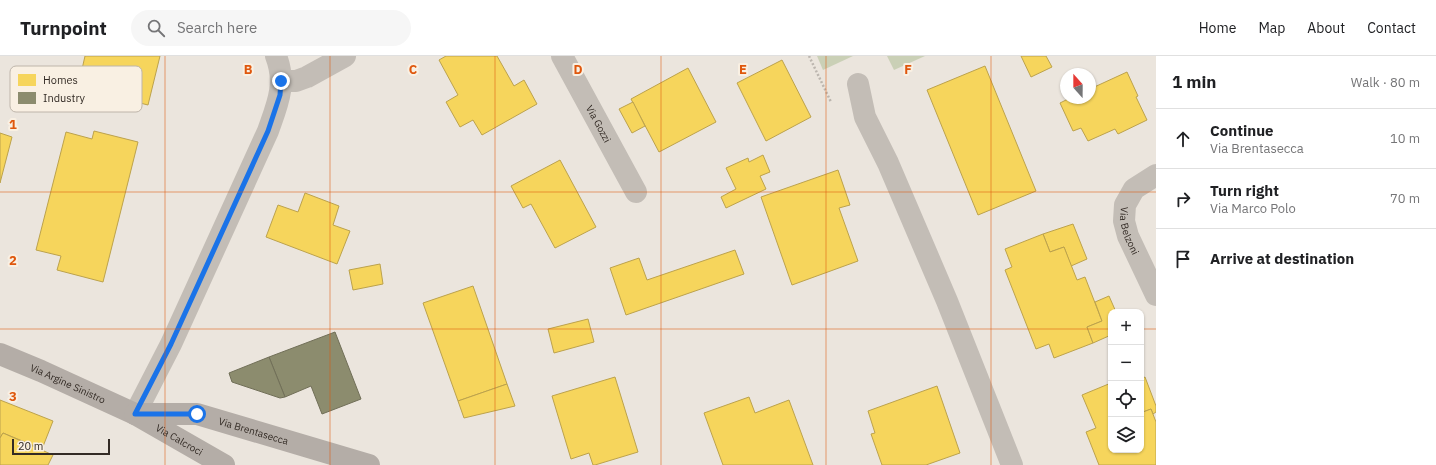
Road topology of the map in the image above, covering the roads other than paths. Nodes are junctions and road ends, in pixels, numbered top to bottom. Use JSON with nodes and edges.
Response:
{"nodes":[{"id":1,"x":276,"y":56,"type":"edge"},
{"id":2,"x":345,"y":56,"type":"edge"},
{"id":3,"x":562,"y":56,"type":"edge"},
{"id":4,"x":281,"y":81,"type":"junction"},
{"id":5,"x":858,"y":84,"type":"dead end"},
{"id":6,"x":1156,"y":175,"type":"edge"},
{"id":7,"x":636,"y":192,"type":"dead end"},
{"id":8,"x":1156,"y":296,"type":"edge"},
{"id":9,"x":0,"y":354,"type":"edge"},
{"id":10,"x":135,"y":414,"type":"junction"},
{"id":11,"x":224,"y":465,"type":"edge"},
{"id":12,"x":369,"y":465,"type":"edge"},
{"id":13,"x":1012,"y":465,"type":"edge"}],
"edges":[{"from":1,"to":4,"type":"street"},
{"from":2,"to":4,"type":"street"},
{"from":3,"to":7,"type":"street","name":"Via Gozzi"},
{"from":4,"to":10,"type":"street"},
{"from":5,"to":13,"type":"street"},
{"from":6,"to":8,"type":"street","name":"Via Belzoni"},
{"from":9,"to":10,"type":"main road","name":"Via Argine Sinistro"},
{"from":10,"to":11,"type":"main road","name":"Via Calcroci"},
{"from":10,"to":12,"type":"main road","name":"Via Brentasecca"}]}
